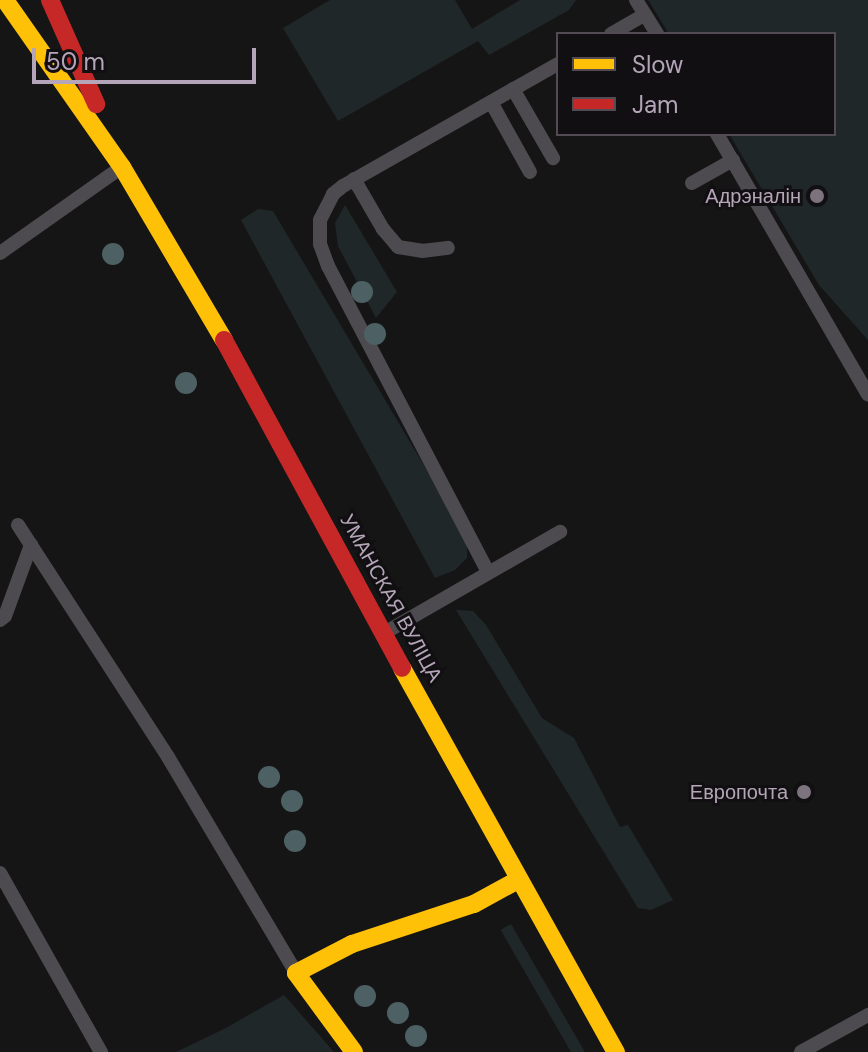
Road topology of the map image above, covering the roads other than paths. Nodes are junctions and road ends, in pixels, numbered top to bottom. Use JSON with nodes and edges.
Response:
{"nodes":[{"id":1,"x":5,"y":0,"type":"edge"},
{"id":2,"x":50,"y":0,"type":"edge"},
{"id":3,"x":636,"y":0,"type":"edge"},
{"id":4,"x":645,"y":14,"type":"junction"},
{"id":5,"x":614,"y":32,"type":"edge"},
{"id":6,"x":656,"y":32,"type":"edge"},
{"id":7,"x":556,"y":65,"type":"edge"},
{"id":8,"x":513,"y":89,"type":"junction"},
{"id":9,"x":491,"y":102,"type":"junction"},
{"id":10,"x":718,"y":136,"type":"edge"},
{"id":11,"x":553,"y":158,"type":"dead end"},
{"id":12,"x":733,"y":160,"type":"junction"},
{"id":13,"x":122,"y":167,"type":"junction"},
{"id":14,"x":530,"y":172,"type":"dead end"},
{"id":15,"x":354,"y":179,"type":"junction"},
{"id":16,"x":692,"y":183,"type":"dead end"},
{"id":17,"x":448,"y":248,"type":"dead end"},
{"id":18,"x":0,"y":253,"type":"edge"},
{"id":19,"x":868,"y":394,"type":"edge"},
{"id":20,"x":18,"y":525,"type":"dead end"},
{"id":21,"x":560,"y":532,"type":"dead end"},
{"id":22,"x":31,"y":545,"type":"junction"},
{"id":23,"x":488,"y":572,"type":"junction"},
{"id":24,"x":0,"y":620,"type":"edge"},
{"id":25,"x":385,"y":632,"type":"junction"},
{"id":26,"x":0,"y":873,"type":"edge"},
{"id":27,"x":518,"y":880,"type":"junction"},
{"id":28,"x":296,"y":973,"type":"junction"},
{"id":29,"x":868,"y":1015,"type":"edge"},
{"id":30,"x":804,"y":1051,"type":"edge"},
{"id":31,"x":101,"y":1052,"type":"edge"},
{"id":32,"x":354,"y":1052,"type":"edge"},
{"id":33,"x":616,"y":1052,"type":"edge"}],
"edges":[{"from":1,"to":13,"type":"main road","name":"УМАНСКАЯ ВУЛІЦА"},
{"from":2,"to":13,"type":"main road","name":"УМАНСКАЯ ВУЛІЦА"},
{"from":3,"to":4,"type":"lane"},
{"from":4,"to":5,"type":"lane"},
{"from":4,"to":6,"type":"lane"},
{"from":7,"to":8,"type":"lane"},
{"from":8,"to":9,"type":"lane"},
{"from":8,"to":11,"type":"lane"},
{"from":9,"to":14,"type":"lane"},
{"from":9,"to":15,"type":"lane"},
{"from":10,"to":12,"type":"lane"},
{"from":12,"to":16,"type":"lane"},
{"from":12,"to":19,"type":"lane"},
{"from":13,"to":18,"type":"lane"},
{"from":13,"to":25,"type":"main road","name":"УМАНСКАЯ ВУЛІЦА"},
{"from":15,"to":17,"type":"lane"},
{"from":15,"to":23,"type":"lane"},
{"from":20,"to":22,"type":"lane"},
{"from":21,"to":23,"type":"lane"},
{"from":22,"to":24,"type":"lane"},
{"from":22,"to":28,"type":"lane"},
{"from":23,"to":25,"type":"lane"},
{"from":25,"to":27,"type":"main road","name":"УМАНСКАЯ ВУЛІЦА"},
{"from":26,"to":31,"type":"lane"},
{"from":27,"to":28,"type":"main road"},
{"from":27,"to":33,"type":"main road","name":"УМАНСКАЯ ВУЛІЦА"},
{"from":28,"to":32,"type":"main road"},
{"from":29,"to":30,"type":"lane"}]}
